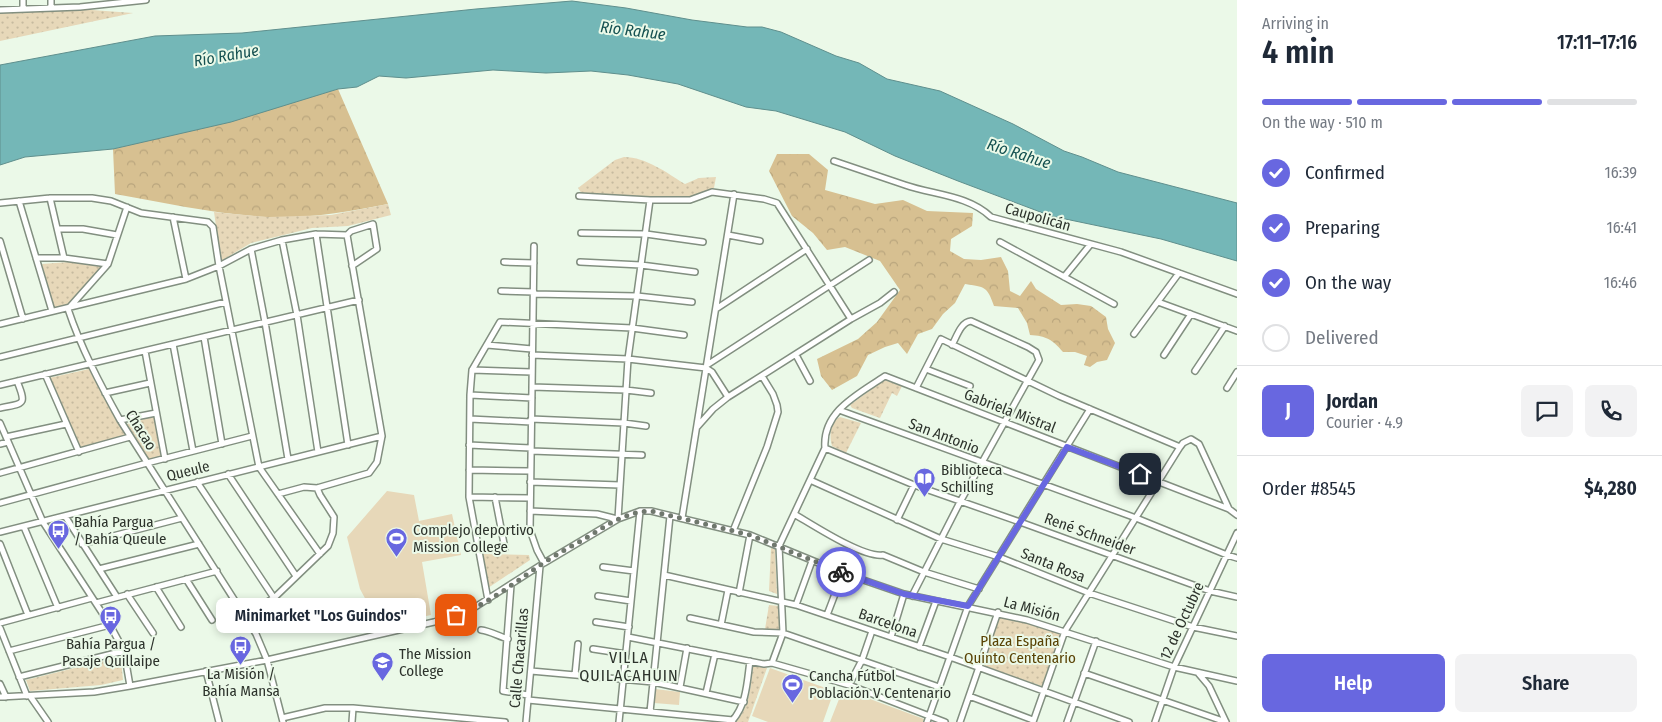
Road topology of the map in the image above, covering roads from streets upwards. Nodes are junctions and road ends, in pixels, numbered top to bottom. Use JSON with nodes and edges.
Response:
{"nodes":[{"id":1,"x":23,"y":0,"type":"edge"},
{"id":2,"x":51,"y":0,"type":"edge"},
{"id":3,"x":80,"y":0,"type":"edge"},
{"id":4,"x":138,"y":0,"type":"edge"},
{"id":5,"x":146,"y":0,"type":"edge"},
{"id":6,"x":112,"y":2,"type":"edge"},
{"id":7,"x":80,"y":7,"type":"junction"},
{"id":8,"x":51,"y":8,"type":"junction"},
{"id":9,"x":23,"y":9,"type":"junction"},
{"id":10,"x":0,"y":10,"type":"edge"},
{"id":11,"x":834,"y":161,"type":"dead end"},
{"id":12,"x":734,"y":194,"type":"junction"},
{"id":13,"x":579,"y":196,"type":"dead end"},
{"id":14,"x":50,"y":198,"type":"junction"},
{"id":15,"x":650,"y":200,"type":"junction"},
{"id":16,"x":19,"y":201,"type":"junction"},
{"id":17,"x":0,"y":203,"type":"edge"},
{"id":18,"x":127,"y":207,"type":"junction"},
{"id":19,"x":173,"y":217,"type":"junction"},
{"id":20,"x":58,"y":229,"type":"junction"},
{"id":21,"x":581,"y":233,"type":"dead end"},
{"id":22,"x":316,"y":234,"type":"junction"},
{"id":23,"x":646,"y":234,"type":"junction"},
{"id":24,"x":117,"y":235,"type":"junction"},
{"id":25,"x":347,"y":235,"type":"junction"},
{"id":26,"x":728,"y":235,"type":"junction"},
{"id":27,"x":282,"y":240,"type":"junction"},
{"id":28,"x":0,"y":241,"type":"edge"},
{"id":29,"x":760,"y":241,"type":"dead end"},
{"id":30,"x":703,"y":242,"type":"dead end"},
{"id":31,"x":1000,"y":242,"type":"dead end"},
{"id":32,"x":1090,"y":245,"type":"junction"},
{"id":33,"x":534,"y":246,"type":"dead end"},
{"id":34,"x":807,"y":248,"type":"junction"},
{"id":35,"x":251,"y":249,"type":"junction"},
{"id":36,"x":36,"y":258,"type":"junction"},
{"id":37,"x":64,"y":258,"type":"junction"},
{"id":38,"x":869,"y":260,"type":"dead end"},
{"id":39,"x":504,"y":262,"type":"dead end"},
{"id":40,"x":580,"y":262,"type":"dead end"},
{"id":41,"x":534,"y":263,"type":"junction"},
{"id":42,"x":108,"y":264,"type":"junction"},
{"id":43,"x":641,"y":265,"type":"junction"},
{"id":44,"x":219,"y":266,"type":"junction"},
{"id":45,"x":352,"y":266,"type":"junction"},
{"id":46,"x":695,"y":272,"type":"dead end"},
{"id":47,"x":1179,"y":273,"type":"junction"},
{"id":48,"x":1064,"y":277,"type":"junction"},
{"id":49,"x":186,"y":279,"type":"junction"},
{"id":50,"x":830,"y":285,"type":"junction"},
{"id":51,"x":501,"y":291,"type":"dead end"},
{"id":52,"x":894,"y":292,"type":"dead end"},
{"id":53,"x":533,"y":293,"type":"junction"},
{"id":54,"x":1237,"y":294,"type":"edge"},
{"id":55,"x":637,"y":296,"type":"junction"},
{"id":56,"x":359,"y":300,"type":"junction"},
{"id":57,"x":226,"y":302,"type":"junction"},
{"id":58,"x":692,"y":302,"type":"dead end"},
{"id":59,"x":1158,"y":302,"type":"junction"},
{"id":60,"x":1114,"y":304,"type":"dead end"},
{"id":61,"x":328,"y":308,"type":"junction"},
{"id":62,"x":68,"y":309,"type":"junction"},
{"id":63,"x":716,"y":309,"type":"junction"},
{"id":64,"x":52,"y":311,"type":"junction"},
{"id":65,"x":1191,"y":314,"type":"junction"},
{"id":66,"x":297,"y":315,"type":"junction"},
{"id":67,"x":23,"y":319,"type":"junction"},
{"id":68,"x":852,"y":319,"type":"junction"},
{"id":69,"x":265,"y":322,"type":"junction"},
{"id":70,"x":0,"y":324,"type":"edge"},
{"id":71,"x":533,"y":324,"type":"junction"},
{"id":72,"x":1225,"y":326,"type":"junction"},
{"id":73,"x":632,"y":328,"type":"junction"},
{"id":74,"x":232,"y":330,"type":"junction"},
{"id":75,"x":1237,"y":331,"type":"edge"},
{"id":76,"x":1134,"y":334,"type":"dead end"},
{"id":77,"x":684,"y":335,"type":"dead end"},
{"id":78,"x":204,"y":337,"type":"junction"},
{"id":79,"x":78,"y":338,"type":"junction"},
{"id":80,"x":173,"y":344,"type":"junction"},
{"id":81,"x":487,"y":345,"type":"junction"},
{"id":82,"x":952,"y":345,"type":"junction"},
{"id":83,"x":145,"y":351,"type":"junction"},
{"id":84,"x":532,"y":352,"type":"junction"},
{"id":85,"x":796,"y":355,"type":"junction"},
{"id":86,"x":1164,"y":355,"type":"dead end"},
{"id":87,"x":0,"y":357,"type":"edge"},
{"id":88,"x":628,"y":359,"type":"junction"},
{"id":89,"x":90,"y":364,"type":"junction"},
{"id":90,"x":706,"y":366,"type":"junction"},
{"id":91,"x":926,"y":369,"type":"junction"},
{"id":92,"x":472,"y":370,"type":"junction"},
{"id":93,"x":1195,"y":371,"type":"dead end"},
{"id":94,"x":532,"y":372,"type":"junction"},
{"id":95,"x":1237,"y":372,"type":"edge"},
{"id":96,"x":45,"y":374,"type":"junction"},
{"id":97,"x":762,"y":376,"type":"junction"},
{"id":98,"x":1028,"y":380,"type":"junction"},
{"id":99,"x":17,"y":381,"type":"junction"},
{"id":100,"x":810,"y":381,"type":"dead end"},
{"id":101,"x":150,"y":383,"type":"junction"},
{"id":102,"x":0,"y":385,"type":"edge"},
{"id":103,"x":970,"y":386,"type":"dead end"},
{"id":104,"x":532,"y":387,"type":"junction"},
{"id":105,"x":916,"y":388,"type":"junction"},
{"id":106,"x":1227,"y":388,"type":"dead end"},
{"id":107,"x":626,"y":390,"type":"junction"},
{"id":108,"x":105,"y":393,"type":"junction"},
{"id":109,"x":651,"y":393,"type":"dead end"},
{"id":110,"x":470,"y":395,"type":"junction"},
{"id":111,"x":728,"y":397,"type":"junction"},
{"id":112,"x":532,"y":398,"type":"junction"},
{"id":113,"x":0,"y":408,"type":"edge"},
{"id":114,"x":1090,"y":409,"type":"junction"},
{"id":115,"x":838,"y":410,"type":"junction"},
{"id":116,"x":156,"y":413,"type":"junction"},
{"id":117,"x":470,"y":419,"type":"junction"},
{"id":118,"x":120,"y":420,"type":"junction"},
{"id":119,"x":531,"y":421,"type":"junction"},
{"id":120,"x":1005,"y":422,"type":"junction"},
{"id":121,"x":624,"y":423,"type":"junction"},
{"id":122,"x":0,"y":424,"type":"edge"},
{"id":123,"x":66,"y":424,"type":"junction"},
{"id":124,"x":646,"y":426,"type":"dead end"},
{"id":125,"x":696,"y":427,"type":"junction"},
{"id":126,"x":252,"y":436,"type":"junction"},
{"id":127,"x":382,"y":436,"type":"junction"},
{"id":128,"x":130,"y":437,"type":"junction"},
{"id":129,"x":7,"y":439,"type":"junction"},
{"id":130,"x":0,"y":444,"type":"edge"},
{"id":131,"x":222,"y":444,"type":"junction"},
{"id":132,"x":348,"y":445,"type":"junction"},
{"id":133,"x":469,"y":445,"type":"junction"},
{"id":134,"x":1067,"y":447,"type":"junction"},
{"id":135,"x":1180,"y":447,"type":"junction"},
{"id":136,"x":825,"y":448,"type":"junction"},
{"id":137,"x":531,"y":450,"type":"junction"},
{"id":138,"x":192,"y":451,"type":"junction"},
{"id":139,"x":79,"y":452,"type":"junction"},
{"id":140,"x":318,"y":452,"type":"junction"},
{"id":141,"x":622,"y":454,"type":"junction"},
{"id":142,"x":642,"y":455,"type":"dead end"},
{"id":143,"x":165,"y":459,"type":"junction"},
{"id":144,"x":288,"y":460,"type":"junction"},
{"id":145,"x":147,"y":463,"type":"junction"},
{"id":146,"x":982,"y":463,"type":"junction"},
{"id":147,"x":258,"y":467,"type":"junction"},
{"id":148,"x":20,"y":468,"type":"junction"},
{"id":149,"x":469,"y":470,"type":"junction"},
{"id":150,"x":530,"y":471,"type":"junction"},
{"id":151,"x":0,"y":473,"type":"edge"},
{"id":152,"x":228,"y":474,"type":"junction"},
{"id":153,"x":810,"y":480,"type":"junction"},
{"id":154,"x":196,"y":482,"type":"junction"},
{"id":155,"x":530,"y":482,"type":"junction"},
{"id":156,"x":1159,"y":482,"type":"junction"},
{"id":157,"x":620,"y":485,"type":"junction"},
{"id":158,"x":914,"y":485,"type":"junction"},
{"id":159,"x":1043,"y":485,"type":"junction"},
{"id":160,"x":317,"y":488,"type":"junction"},
{"id":161,"x":164,"y":490,"type":"junction"},
{"id":162,"x":278,"y":494,"type":"junction"},
{"id":163,"x":32,"y":495,"type":"junction"},
{"id":164,"x":469,"y":497,"type":"junction"},
{"id":165,"x":495,"y":497,"type":"junction"},
{"id":166,"x":530,"y":498,"type":"junction"},
{"id":167,"x":960,"y":502,"type":"junction"},
{"id":168,"x":0,"y":503,"type":"edge"},
{"id":169,"x":1229,"y":509,"type":"junction"},
{"id":170,"x":530,"y":511,"type":"junction"},
{"id":171,"x":640,"y":511,"type":"junction"},
{"id":172,"x":597,"y":514,"type":"junction"},
{"id":173,"x":794,"y":514,"type":"junction"},
{"id":174,"x":1237,"y":515,"type":"edge"},
{"id":175,"x":64,"y":516,"type":"junction"},
{"id":176,"x":670,"y":516,"type":"junction"},
{"id":177,"x":182,"y":518,"type":"junction"},
{"id":178,"x":682,"y":518,"type":"junction"},
{"id":179,"x":1136,"y":518,"type":"junction"},
{"id":180,"x":618,"y":519,"type":"junction"},
{"id":181,"x":897,"y":520,"type":"junction"},
{"id":182,"x":43,"y":522,"type":"junction"},
{"id":183,"x":1020,"y":522,"type":"junction"},
{"id":184,"x":24,"y":527,"type":"junction"},
{"id":185,"x":603,"y":527,"type":"junction"},
{"id":186,"x":733,"y":531,"type":"junction"},
{"id":187,"x":0,"y":532,"type":"edge"},
{"id":188,"x":1237,"y":534,"type":"edge"},
{"id":189,"x":750,"y":535,"type":"junction"},
{"id":190,"x":941,"y":539,"type":"junction"},
{"id":191,"x":0,"y":544,"type":"edge"},
{"id":192,"x":82,"y":544,"type":"junction"},
{"id":193,"x":199,"y":544,"type":"junction"},
{"id":194,"x":779,"y":546,"type":"junction"},
{"id":195,"x":505,"y":549,"type":"dead end"},
{"id":196,"x":320,"y":554,"type":"junction"},
{"id":197,"x":1113,"y":556,"type":"junction"},
{"id":198,"x":1227,"y":556,"type":"junction"},
{"id":199,"x":999,"y":557,"type":"junction"},
{"id":200,"x":1237,"y":558,"type":"edge"},
{"id":201,"x":812,"y":561,"type":"junction"},
{"id":202,"x":542,"y":564,"type":"junction"},
{"id":203,"x":603,"y":567,"type":"dead end"},
{"id":204,"x":99,"y":569,"type":"junction"},
{"id":205,"x":217,"y":571,"type":"junction"},
{"id":206,"x":634,"y":571,"type":"junction"},
{"id":207,"x":924,"y":572,"type":"junction"},
{"id":208,"x":843,"y":573,"type":"junction"},
{"id":209,"x":664,"y":575,"type":"junction"},
{"id":210,"x":296,"y":576,"type":"junction"},
{"id":211,"x":186,"y":579,"type":"junction"},
{"id":212,"x":511,"y":585,"type":"junction"},
{"id":213,"x":156,"y":586,"type":"junction"},
{"id":214,"x":979,"y":589,"type":"junction"},
{"id":215,"x":503,"y":590,"type":"junction"},
{"id":216,"x":728,"y":590,"type":"junction"},
{"id":217,"x":1210,"y":591,"type":"junction"},
{"id":218,"x":739,"y":592,"type":"junction"},
{"id":219,"x":1089,"y":593,"type":"junction"},
{"id":220,"x":127,"y":594,"type":"junction"},
{"id":221,"x":904,"y":594,"type":"junction"},
{"id":222,"x":117,"y":596,"type":"junction"},
{"id":223,"x":598,"y":596,"type":"dead end"},
{"id":224,"x":912,"y":596,"type":"junction"},
{"id":225,"x":1237,"y":597,"type":"edge"},
{"id":226,"x":274,"y":598,"type":"junction"},
{"id":227,"x":511,"y":599,"type":"junction"},
{"id":228,"x":488,"y":600,"type":"junction"},
{"id":229,"x":94,"y":601,"type":"junction"},
{"id":230,"x":631,"y":601,"type":"junction"},
{"id":231,"x":782,"y":601,"type":"junction"},
{"id":232,"x":936,"y":601,"type":"junction"},
{"id":233,"x":796,"y":605,"type":"junction"},
{"id":234,"x":968,"y":606,"type":"junction"},
{"id":235,"x":58,"y":608,"type":"junction"},
{"id":236,"x":241,"y":609,"type":"junction"},
{"id":237,"x":998,"y":612,"type":"junction"},
{"id":238,"x":28,"y":615,"type":"junction"},
{"id":239,"x":827,"y":616,"type":"junction"},
{"id":240,"x":690,"y":618,"type":"dead end"},
{"id":241,"x":212,"y":620,"type":"dead end"},
{"id":242,"x":596,"y":622,"type":"dead end"},
{"id":243,"x":0,"y":623,"type":"edge"},
{"id":244,"x":110,"y":625,"type":"junction"},
{"id":245,"x":721,"y":625,"type":"junction"},
{"id":246,"x":181,"y":627,"type":"dead end"},
{"id":247,"x":629,"y":627,"type":"junction"},
{"id":248,"x":1193,"y":627,"type":"junction"},
{"id":249,"x":0,"y":628,"type":"edge"},
{"id":250,"x":481,"y":630,"type":"dead end"},
{"id":251,"x":872,"y":631,"type":"junction"},
{"id":252,"x":1065,"y":631,"type":"junction"},
{"id":253,"x":153,"y":633,"type":"dead end"},
{"id":254,"x":784,"y":633,"type":"junction"},
{"id":255,"x":1237,"y":636,"type":"edge"},
{"id":256,"x":628,"y":637,"type":"junction"},
{"id":257,"x":890,"y":637,"type":"junction"},
{"id":258,"x":508,"y":639,"type":"junction"},
{"id":259,"x":1096,"y":641,"type":"junction"},
{"id":260,"x":657,"y":642,"type":"junction"},
{"id":261,"x":578,"y":644,"type":"dead end"},
{"id":262,"x":919,"y":647,"type":"junction"},
{"id":263,"x":687,"y":648,"type":"junction"},
{"id":264,"x":593,"y":649,"type":"dead end"},
{"id":265,"x":9,"y":651,"type":"junction"},
{"id":266,"x":124,"y":651,"type":"junction"},
{"id":267,"x":626,"y":654,"type":"junction"},
{"id":268,"x":715,"y":654,"type":"junction"},
{"id":269,"x":950,"y":657,"type":"junction"},
{"id":270,"x":267,"y":660,"type":"junction"},
{"id":271,"x":862,"y":660,"type":"junction"},
{"id":272,"x":750,"y":661,"type":"junction"},
{"id":273,"x":772,"y":663,"type":"junction"},
{"id":274,"x":979,"y":668,"type":"junction"},
{"id":275,"x":1174,"y":668,"type":"junction"},
{"id":276,"x":206,"y":671,"type":"junction"},
{"id":277,"x":531,"y":671,"type":"junction"},
{"id":278,"x":1084,"y":673,"type":"junction"},
{"id":279,"x":1198,"y":673,"type":"junction"},
{"id":280,"x":575,"y":675,"type":"junction"},
{"id":281,"x":19,"y":677,"type":"junction"},
{"id":282,"x":624,"y":678,"type":"junction"},
{"id":283,"x":1237,"y":681,"type":"edge"},
{"id":284,"x":653,"y":682,"type":"junction"},
{"id":285,"x":0,"y":684,"type":"edge"},
{"id":286,"x":848,"y":685,"type":"junction"},
{"id":287,"x":130,"y":686,"type":"junction"},
{"id":288,"x":680,"y":687,"type":"junction"},
{"id":289,"x":940,"y":687,"type":"junction"},
{"id":290,"x":1043,"y":690,"type":"junction"},
{"id":291,"x":706,"y":693,"type":"junction"},
{"id":292,"x":29,"y":696,"type":"junction"},
{"id":293,"x":969,"y":696,"type":"junction"},
{"id":294,"x":3,"y":697,"type":"edge"},
{"id":295,"x":528,"y":698,"type":"junction"},
{"id":296,"x":1162,"y":701,"type":"junction"},
{"id":297,"x":744,"y":702,"type":"junction"},
{"id":298,"x":1074,"y":702,"type":"junction"},
{"id":299,"x":353,"y":708,"type":"junction"},
{"id":300,"x":620,"y":709,"type":"junction"},
{"id":301,"x":650,"y":712,"type":"junction"},
{"id":302,"x":289,"y":716,"type":"junction"},
{"id":303,"x":928,"y":719,"type":"edge"},
{"id":304,"x":282,"y":720,"type":"edge"},
{"id":305,"x":450,"y":720,"type":"edge"},
{"id":306,"x":732,"y":721,"type":"edge"},
{"id":307,"x":1033,"y":721,"type":"edge"},
{"id":308,"x":48,"y":722,"type":"edge"},
{"id":309,"x":219,"y":722,"type":"edge"},
{"id":310,"x":291,"y":722,"type":"edge"},
{"id":311,"x":352,"y":722,"type":"edge"},
{"id":312,"x":498,"y":722,"type":"edge"},
{"id":313,"x":505,"y":722,"type":"edge"},
{"id":314,"x":526,"y":722,"type":"edge"},
{"id":315,"x":619,"y":722,"type":"edge"},
{"id":316,"x":945,"y":722,"type":"edge"},
{"id":317,"x":960,"y":722,"type":"edge"},
{"id":318,"x":1067,"y":722,"type":"edge"},
{"id":319,"x":1129,"y":722,"type":"edge"},
{"id":320,"x":1156,"y":722,"type":"edge"},
{"id":321,"x":1226,"y":722,"type":"edge"}],
"edges":[{"from":1,"to":9,"type":"street"},
{"from":2,"to":8,"type":"street"},
{"from":3,"to":7,"type":"street"},
{"from":4,"to":5,"type":"street"},
{"from":4,"to":6,"type":"street"},
{"from":6,"to":7,"type":"street"},
{"from":7,"to":8,"type":"street"},
{"from":8,"to":9,"type":"street"},
{"from":9,"to":10,"type":"street"},
{"from":11,"to":32,"type":"street","name":"Caupolicán"},
{"from":12,"to":15,"type":"street"},
{"from":12,"to":26,"type":"street"},
{"from":12,"to":34,"type":"street"},
{"from":13,"to":15,"type":"street"},
{"from":14,"to":16,"type":"street"},
{"from":14,"to":18,"type":"street"},
{"from":14,"to":20,"type":"street"},
{"from":15,"to":23,"type":"street"},
{"from":16,"to":17,"type":"street"},
{"from":16,"to":36,"type":"street"},
{"from":18,"to":19,"type":"street"},
{"from":18,"to":24,"type":"street"},
{"from":19,"to":44,"type":"street"},
{"from":19,"to":49,"type":"street"},
{"from":20,"to":24,"type":"street"},
{"from":20,"to":37,"type":"street"},
{"from":21,"to":23,"type":"street"},
{"from":22,"to":25,"type":"street"},
{"from":22,"to":27,"type":"street"},
{"from":22,"to":61,"type":"street"},
{"from":23,"to":30,"type":"street"},
{"from":23,"to":43,"type":"street"},
{"from":24,"to":42,"type":"street"},
{"from":25,"to":45,"type":"street"},
{"from":25,"to":45,"type":"street"},
{"from":26,"to":29,"type":"street"},
{"from":26,"to":63,"type":"street"},
{"from":27,"to":35,"type":"street"},
{"from":27,"to":66,"type":"street"},
{"from":28,"to":67,"type":"street"},
{"from":31,"to":48,"type":"street"},
{"from":32,"to":47,"type":"street","name":"Caupolicán"},
{"from":32,"to":48,"type":"street"},
{"from":33,"to":41,"type":"street"},
{"from":34,"to":50,"type":"street"},
{"from":34,"to":63,"type":"street"},
{"from":35,"to":44,"type":"street"},
{"from":35,"to":69,"type":"street"},
{"from":36,"to":37,"type":"street"},
{"from":36,"to":64,"type":"street"},
{"from":37,"to":42,"type":"street"},
{"from":38,"to":50,"type":"street"},
{"from":39,"to":41,"type":"street"},
{"from":40,"to":43,"type":"street"},
{"from":41,"to":53,"type":"street"},
{"from":42,"to":62,"type":"street"},
{"from":43,"to":46,"type":"street"},
{"from":43,"to":55,"type":"street"},
{"from":44,"to":49,"type":"street"},
{"from":44,"to":57,"type":"street"},
{"from":45,"to":56,"type":"street"},
{"from":47,"to":54,"type":"street","name":"Caupolicán"},
{"from":47,"to":59,"type":"street"},
{"from":48,"to":60,"type":"street"},
{"from":49,"to":62,"type":"street"},
{"from":50,"to":68,"type":"street"},
{"from":50,"to":90,"type":"street"},
{"from":51,"to":53,"type":"street"},
{"from":52,"to":68,"type":"street"},
{"from":53,"to":55,"type":"street"},
{"from":53,"to":71,"type":"street"},
{"from":55,"to":58,"type":"street"},
{"from":55,"to":73,"type":"street"},
{"from":56,"to":61,"type":"street"},
{"from":56,"to":127,"type":"street"},
{"from":57,"to":74,"type":"street"},
{"from":57,"to":79,"type":"street"},
{"from":59,"to":65,"type":"street"},
{"from":59,"to":76,"type":"street"},
{"from":61,"to":66,"type":"street"},
{"from":61,"to":132,"type":"street"},
{"from":62,"to":64,"type":"street"},
{"from":62,"to":79,"type":"street","name":"Chacao"},
{"from":63,"to":90,"type":"street"},
{"from":64,"to":67,"type":"street"},
{"from":65,"to":72,"type":"street"},
{"from":65,"to":86,"type":"street"},
{"from":66,"to":69,"type":"street"},
{"from":66,"to":140,"type":"street"},
{"from":67,"to":70,"type":"street"},
{"from":68,"to":85,"type":"street"},
{"from":69,"to":74,"type":"street"},
{"from":69,"to":144,"type":"street"},
{"from":71,"to":73,"type":"street"},
{"from":71,"to":81,"type":"street"},
{"from":71,"to":84,"type":"street"},
{"from":72,"to":75,"type":"street"},
{"from":72,"to":93,"type":"street"},
{"from":73,"to":77,"type":"street"},
{"from":73,"to":88,"type":"street"},
{"from":74,"to":78,"type":"street"},
{"from":74,"to":126,"type":"street"},
{"from":78,"to":80,"type":"street"},
{"from":78,"to":131,"type":"street"},
{"from":79,"to":87,"type":"street"},
{"from":79,"to":89,"type":"street","name":"Chacao"},
{"from":80,"to":83,"type":"street"},
{"from":80,"to":138,"type":"street"},
{"from":81,"to":84,"type":"street"},
{"from":81,"to":92,"type":"street"},
{"from":82,"to":91,"type":"street"},
{"from":82,"to":98,"type":"street"},
{"from":82,"to":98,"type":"street"},
{"from":83,"to":89,"type":"street"},
{"from":83,"to":101,"type":"street"},
{"from":84,"to":88,"type":"street"},
{"from":84,"to":94,"type":"street"},
{"from":85,"to":97,"type":"street"},
{"from":85,"to":100,"type":"street"},
{"from":88,"to":90,"type":"street"},
{"from":88,"to":107,"type":"street"},
{"from":89,"to":96,"type":"street"},
{"from":89,"to":108,"type":"street","name":"Chacao"},
{"from":90,"to":111,"type":"street"},
{"from":90,"to":125,"type":"street"},
{"from":91,"to":103,"type":"street"},
{"from":91,"to":105,"type":"street"},
{"from":92,"to":94,"type":"street"},
{"from":92,"to":110,"type":"street"},
{"from":94,"to":104,"type":"street"},
{"from":95,"to":106,"type":"street"},
{"from":96,"to":99,"type":"street"},
{"from":96,"to":123,"type":"street"},
{"from":97,"to":111,"type":"street"},
{"from":97,"to":186,"type":"street"},
{"from":98,"to":114,"type":"street"},
{"from":98,"to":120,"type":"street"},
{"from":99,"to":102,"type":"street"},
{"from":99,"to":113,"type":"street"},
{"from":101,"to":108,"type":"street"},
{"from":101,"to":116,"type":"street"},
{"from":104,"to":107,"type":"street"},
{"from":104,"to":112,"type":"street"},
{"from":105,"to":115,"type":"street","name":"Gabriela Mistral"},
{"from":105,"to":120,"type":"street","name":"Gabriela Mistral"},
{"from":107,"to":109,"type":"street"},
{"from":107,"to":121,"type":"street"},
{"from":108,"to":118,"type":"street","name":"Chacao"},
{"from":110,"to":112,"type":"street"},
{"from":110,"to":117,"type":"street"},
{"from":111,"to":125,"type":"street"},
{"from":112,"to":119,"type":"street"},
{"from":114,"to":134,"type":"street"},
{"from":114,"to":135,"type":"street"},
{"from":115,"to":136,"type":"street"},
{"from":115,"to":146,"type":"street","name":"San Antonio"},
{"from":116,"to":118,"type":"street"},
{"from":116,"to":143,"type":"street"},
{"from":117,"to":119,"type":"street"},
{"from":117,"to":133,"type":"street"},
{"from":118,"to":128,"type":"street","name":"Chacao"},
{"from":119,"to":121,"type":"street"},
{"from":119,"to":137,"type":"street"},
{"from":120,"to":134,"type":"street","name":"Gabriela Mistral"},
{"from":120,"to":146,"type":"street"},
{"from":121,"to":124,"type":"street"},
{"from":121,"to":141,"type":"street"},
{"from":122,"to":129,"type":"street"},
{"from":123,"to":129,"type":"street"},
{"from":123,"to":139,"type":"street"},
{"from":125,"to":178,"type":"street"},
{"from":126,"to":131,"type":"street"},
{"from":126,"to":147,"type":"street"},
{"from":127,"to":132,"type":"street","name":"Queule"},
{"from":127,"to":160,"type":"street"},
{"from":128,"to":139,"type":"street"},
{"from":128,"to":145,"type":"street","name":"Chacao"},
{"from":129,"to":130,"type":"street"},
{"from":129,"to":148,"type":"street"},
{"from":131,"to":138,"type":"street"},
{"from":132,"to":140,"type":"street","name":"Queule"},
{"from":133,"to":137,"type":"street"},
{"from":133,"to":149,"type":"street"},
{"from":134,"to":156,"type":"street","name":"Gabriela Mistral"},
{"from":134,"to":159,"type":"street"},
{"from":135,"to":156,"type":"street"},
{"from":135,"to":169,"type":"street"},
{"from":136,"to":153,"type":"street"},
{"from":136,"to":158,"type":"street","name":"René Schneider"},
{"from":137,"to":141,"type":"street"},
{"from":137,"to":150,"type":"street"},
{"from":138,"to":143,"type":"street"},
{"from":139,"to":148,"type":"street"},
{"from":140,"to":144,"type":"street","name":"Queule"},
{"from":141,"to":142,"type":"street"},
{"from":141,"to":157,"type":"street"},
{"from":143,"to":145,"type":"street"},
{"from":144,"to":147,"type":"street","name":"Queule"},
{"from":145,"to":161,"type":"street","name":"Chacao"},
{"from":145,"to":163,"type":"street"},
{"from":146,"to":159,"type":"street","name":"San Antonio"},
{"from":146,"to":167,"type":"street"},
{"from":147,"to":152,"type":"street","name":"Queule"},
{"from":147,"to":162,"type":"street"},
{"from":148,"to":151,"type":"street"},
{"from":148,"to":163,"type":"street"},
{"from":149,"to":150,"type":"street"},
{"from":149,"to":164,"type":"street"},
{"from":150,"to":155,"type":"street"},
{"from":152,"to":154,"type":"street","name":"Queule"},
{"from":152,"to":210,"type":"street"},
{"from":153,"to":173,"type":"street"},
{"from":153,"to":181,"type":"street","name":"Santa Rosa"},
{"from":154,"to":161,"type":"street","name":"Queule"},
{"from":154,"to":226,"type":"street"},
{"from":155,"to":157,"type":"street"},
{"from":155,"to":166,"type":"street"},
{"from":156,"to":169,"type":"street","name":"Gabriela Mistral"},
{"from":156,"to":179,"type":"street"},
{"from":157,"to":180,"type":"street"},
{"from":158,"to":167,"type":"street","name":"René Schneider"},
{"from":158,"to":181,"type":"street"},
{"from":159,"to":179,"type":"street","name":"San Antonio"},
{"from":159,"to":183,"type":"street"},
{"from":160,"to":162,"type":"street"},
{"from":160,"to":196,"type":"street"},
{"from":161,"to":175,"type":"street","name":"Queule"},
{"from":161,"to":177,"type":"street","name":"Chacao"},
{"from":162,"to":196,"type":"street"},
{"from":163,"to":168,"type":"street"},
{"from":163,"to":182,"type":"street"},
{"from":164,"to":165,"type":"street"},
{"from":164,"to":228,"type":"street"},
{"from":165,"to":166,"type":"street"},
{"from":165,"to":195,"type":"street"},
{"from":166,"to":170,"type":"street"},
{"from":167,"to":183,"type":"street","name":"René Schneider"},
{"from":167,"to":190,"type":"street"},
{"from":169,"to":174,"type":"street","name":"Gabriela Mistral"},
{"from":170,"to":172,"type":"street"},
{"from":170,"to":202,"type":"street"},
{"from":171,"to":176,"type":"street","name":"La Misión"},
{"from":171,"to":180,"type":"street","name":"La Misión"},
{"from":171,"to":206,"type":"street"},
{"from":172,"to":180,"type":"street"},
{"from":172,"to":185,"type":"street"},
{"from":173,"to":194,"type":"street"},
{"from":173,"to":207,"type":"street"},
{"from":175,"to":182,"type":"street","name":"Queule"},
{"from":175,"to":192,"type":"street"},
{"from":176,"to":178,"type":"street","name":"La Misión"},
{"from":176,"to":209,"type":"street"},
{"from":177,"to":192,"type":"street"},
{"from":177,"to":193,"type":"street","name":"Chacao"},
{"from":178,"to":186,"type":"street","name":"La Misión"},
{"from":179,"to":197,"type":"street"},
{"from":179,"to":198,"type":"street","name":"San Antonio"},
{"from":180,"to":185,"type":"street","name":"La Misión"},
{"from":181,"to":190,"type":"street","name":"Santa Rosa"},
{"from":182,"to":184,"type":"street","name":"Queule"},
{"from":182,"to":229,"type":"street"},
{"from":183,"to":197,"type":"street","name":"René Schneider"},
{"from":183,"to":199,"type":"street"},
{"from":184,"to":187,"type":"street","name":"Queule"},
{"from":184,"to":235,"type":"street"},
{"from":185,"to":202,"type":"street","name":"La Misión"},
{"from":186,"to":189,"type":"street","name":"La Misión"},
{"from":188,"to":198,"type":"street","name":"12 de Octubre"},
{"from":189,"to":194,"type":"street","name":"La Misión"},
{"from":189,"to":218,"type":"street"},
{"from":190,"to":199,"type":"street","name":"Santa Rosa"},
{"from":190,"to":207,"type":"street"},
{"from":191,"to":238,"type":"street"},
{"from":192,"to":204,"type":"street"},
{"from":193,"to":204,"type":"street"},
{"from":193,"to":205,"type":"street","name":"Chacao"},
{"from":194,"to":201,"type":"street","name":"La Misión"},
{"from":194,"to":231,"type":"street"},
{"from":196,"to":210,"type":"street"},
{"from":197,"to":217,"type":"street","name":"René Schneider"},
{"from":197,"to":219,"type":"street"},
{"from":198,"to":200,"type":"street","name":"San Antonio"},
{"from":198,"to":217,"type":"street","name":"12 de Octubre"},
{"from":199,"to":214,"type":"street"},
{"from":199,"to":219,"type":"street","name":"Santa Rosa"},
{"from":201,"to":208,"type":"street","name":"La Misión"},
{"from":201,"to":233,"type":"street"},
{"from":202,"to":212,"type":"street","name":"La Misión"},
{"from":202,"to":277,"type":"street","name":"Calle Chacarillas"},
{"from":203,"to":206,"type":"street"},
{"from":204,"to":222,"type":"street"},
{"from":205,"to":211,"type":"street"},
{"from":205,"to":236,"type":"street","name":"Chacao"},
{"from":206,"to":230,"type":"street"},
{"from":207,"to":214,"type":"street"},
{"from":207,"to":224,"type":"street"},
{"from":208,"to":221,"type":"street","name":"La Misión"},
{"from":208,"to":239,"type":"street"},
{"from":209,"to":216,"type":"street","name":"Barcelona"},
{"from":209,"to":260,"type":"street"},
{"from":210,"to":226,"type":"street"},
{"from":211,"to":213,"type":"street"},
{"from":211,"to":241,"type":"street"},
{"from":212,"to":215,"type":"street","name":"La Misión"},
{"from":212,"to":227,"type":"street"},
{"from":213,"to":220,"type":"street"},
{"from":213,"to":246,"type":"street"},
{"from":214,"to":234,"type":"street"},
{"from":215,"to":227,"type":"street"},
{"from":215,"to":228,"type":"street","name":"La Misión"},
{"from":216,"to":218,"type":"street","name":"Barcelona"},
{"from":216,"to":245,"type":"street"},
{"from":217,"to":225,"type":"street","name":"René Schneider"},
{"from":217,"to":248,"type":"street","name":"12 de Octubre"},
{"from":218,"to":231,"type":"street","name":"Barcelona"},
{"from":219,"to":248,"type":"street","name":"Santa Rosa"},
{"from":219,"to":252,"type":"street"},
{"from":220,"to":222,"type":"street"},
{"from":220,"to":253,"type":"street"},
{"from":221,"to":224,"type":"street","name":"La Misión"},
{"from":221,"to":257,"type":"street"},
{"from":222,"to":229,"type":"street"},
{"from":223,"to":230,"type":"street"},
{"from":224,"to":232,"type":"street","name":"La Misión"},
{"from":226,"to":236,"type":"street"},
{"from":227,"to":258,"type":"street"},
{"from":228,"to":270,"type":"street","name":"La Misión"},
{"from":229,"to":235,"type":"street"},
{"from":229,"to":244,"type":"street"},
{"from":230,"to":247,"type":"street"},
{"from":231,"to":233,"type":"street","name":"Barcelona"},
{"from":231,"to":254,"type":"street"},
{"from":232,"to":234,"type":"street","name":"La Misión"},
{"from":232,"to":262,"type":"street"},
{"from":233,"to":239,"type":"street","name":"Barcelona"},
{"from":234,"to":237,"type":"street","name":"La Misión"},
{"from":234,"to":269,"type":"street"},
{"from":235,"to":238,"type":"street"},
{"from":236,"to":270,"type":"street","name":"Chacao"},
{"from":237,"to":252,"type":"street","name":"La Misión"},
{"from":237,"to":274,"type":"street"},
{"from":238,"to":243,"type":"street"},
{"from":239,"to":251,"type":"street","name":"Barcelona"},
{"from":240,"to":245,"type":"street"},
{"from":242,"to":247,"type":"street"},
{"from":244,"to":265,"type":"street"},
{"from":244,"to":266,"type":"street"},
{"from":245,"to":254,"type":"street"},
{"from":247,"to":256,"type":"street"},
{"from":248,"to":255,"type":"street","name":"Santa Rosa"},
{"from":248,"to":275,"type":"street","name":"12 de Octubre"},
{"from":249,"to":265,"type":"street"},
{"from":250,"to":258,"type":"street"},
{"from":251,"to":257,"type":"street","name":"Barcelona"},
{"from":251,"to":271,"type":"street"},
{"from":252,"to":259,"type":"street","name":"La Misión"},
{"from":252,"to":290,"type":"street"},
{"from":254,"to":271,"type":"street"},
{"from":254,"to":273,"type":"street"},
{"from":256,"to":260,"type":"street"},
{"from":256,"to":267,"type":"street"},
{"from":257,"to":262,"type":"street","name":"Barcelona"},
{"from":258,"to":295,"type":"street"},
{"from":259,"to":275,"type":"street","name":"La Misión"},
{"from":259,"to":278,"type":"street"},
{"from":260,"to":263,"type":"street"},
{"from":260,"to":284,"type":"street"},
{"from":261,"to":280,"type":"street"},
{"from":262,"to":269,"type":"street","name":"Barcelona"},
{"from":263,"to":268,"type":"street"},
{"from":263,"to":288,"type":"street"},
{"from":264,"to":267,"type":"street"},
{"from":265,"to":281,"type":"street"},
{"from":266,"to":281,"type":"street"},
{"from":266,"to":287,"type":"street"},
{"from":267,"to":282,"type":"street"},
{"from":268,"to":272,"type":"street"},
{"from":268,"to":291,"type":"street"},
{"from":269,"to":274,"type":"street","name":"Barcelona"},
{"from":269,"to":289,"type":"street"},
{"from":270,"to":276,"type":"street","name":"La Misión"},
{"from":270,"to":304,"type":"street","name":"Chacao"},
{"from":271,"to":286,"type":"street"},
{"from":271,"to":289,"type":"street"},
{"from":272,"to":273,"type":"street"},
{"from":272,"to":297,"type":"street"},
{"from":273,"to":286,"type":"street"},
{"from":274,"to":290,"type":"street","name":"Barcelona"},
{"from":274,"to":293,"type":"street"},
{"from":275,"to":279,"type":"street","name":"La Misión"},
{"from":275,"to":296,"type":"street","name":"12 de Octubre"},
{"from":276,"to":287,"type":"street","name":"La Misión"},
{"from":276,"to":309,"type":"street"},
{"from":277,"to":280,"type":"street"},
{"from":277,"to":295,"type":"street","name":"Calle Chacarillas"},
{"from":278,"to":296,"type":"street"},
{"from":278,"to":298,"type":"street"},
{"from":279,"to":283,"type":"street","name":"La Misión"},
{"from":279,"to":321,"type":"street"},
{"from":280,"to":282,"type":"street"},
{"from":281,"to":292,"type":"street"},
{"from":282,"to":284,"type":"street"},
{"from":282,"to":300,"type":"street"},
{"from":284,"to":288,"type":"street"},
{"from":284,"to":301,"type":"street"},
{"from":285,"to":294,"type":"street"},
{"from":286,"to":303,"type":"street"},
{"from":287,"to":292,"type":"street","name":"La Misión"},
{"from":288,"to":291,"type":"street"},
{"from":289,"to":303,"type":"street"},
{"from":290,"to":298,"type":"street","name":"Barcelona"},
{"from":290,"to":307,"type":"street"},
{"from":291,"to":297,"type":"street"},
{"from":292,"to":294,"type":"street","name":"La Misión"},
{"from":292,"to":308,"type":"street"},
{"from":293,"to":307,"type":"street"},
{"from":293,"to":317,"type":"street"},
{"from":295,"to":300,"type":"street"},
{"from":295,"to":314,"type":"street","name":"Calle Chacarillas"},
{"from":296,"to":320,"type":"street","name":"12 de Octubre"},
{"from":296,"to":321,"type":"street"},
{"from":297,"to":306,"type":"street"},
{"from":298,"to":318,"type":"street"},
{"from":298,"to":319,"type":"street","name":"Barcelona"},
{"from":299,"to":302,"type":"street"},
{"from":299,"to":305,"type":"street"},
{"from":299,"to":311,"type":"street"},
{"from":300,"to":301,"type":"street"},
{"from":300,"to":315,"type":"street"},
{"from":301,"to":306,"type":"street"},
{"from":302,"to":304,"type":"street"},
{"from":302,"to":310,"type":"street"},
{"from":303,"to":316,"type":"street"},
{"from":305,"to":312,"type":"street"},
{"from":312,"to":313,"type":"street"}]}
